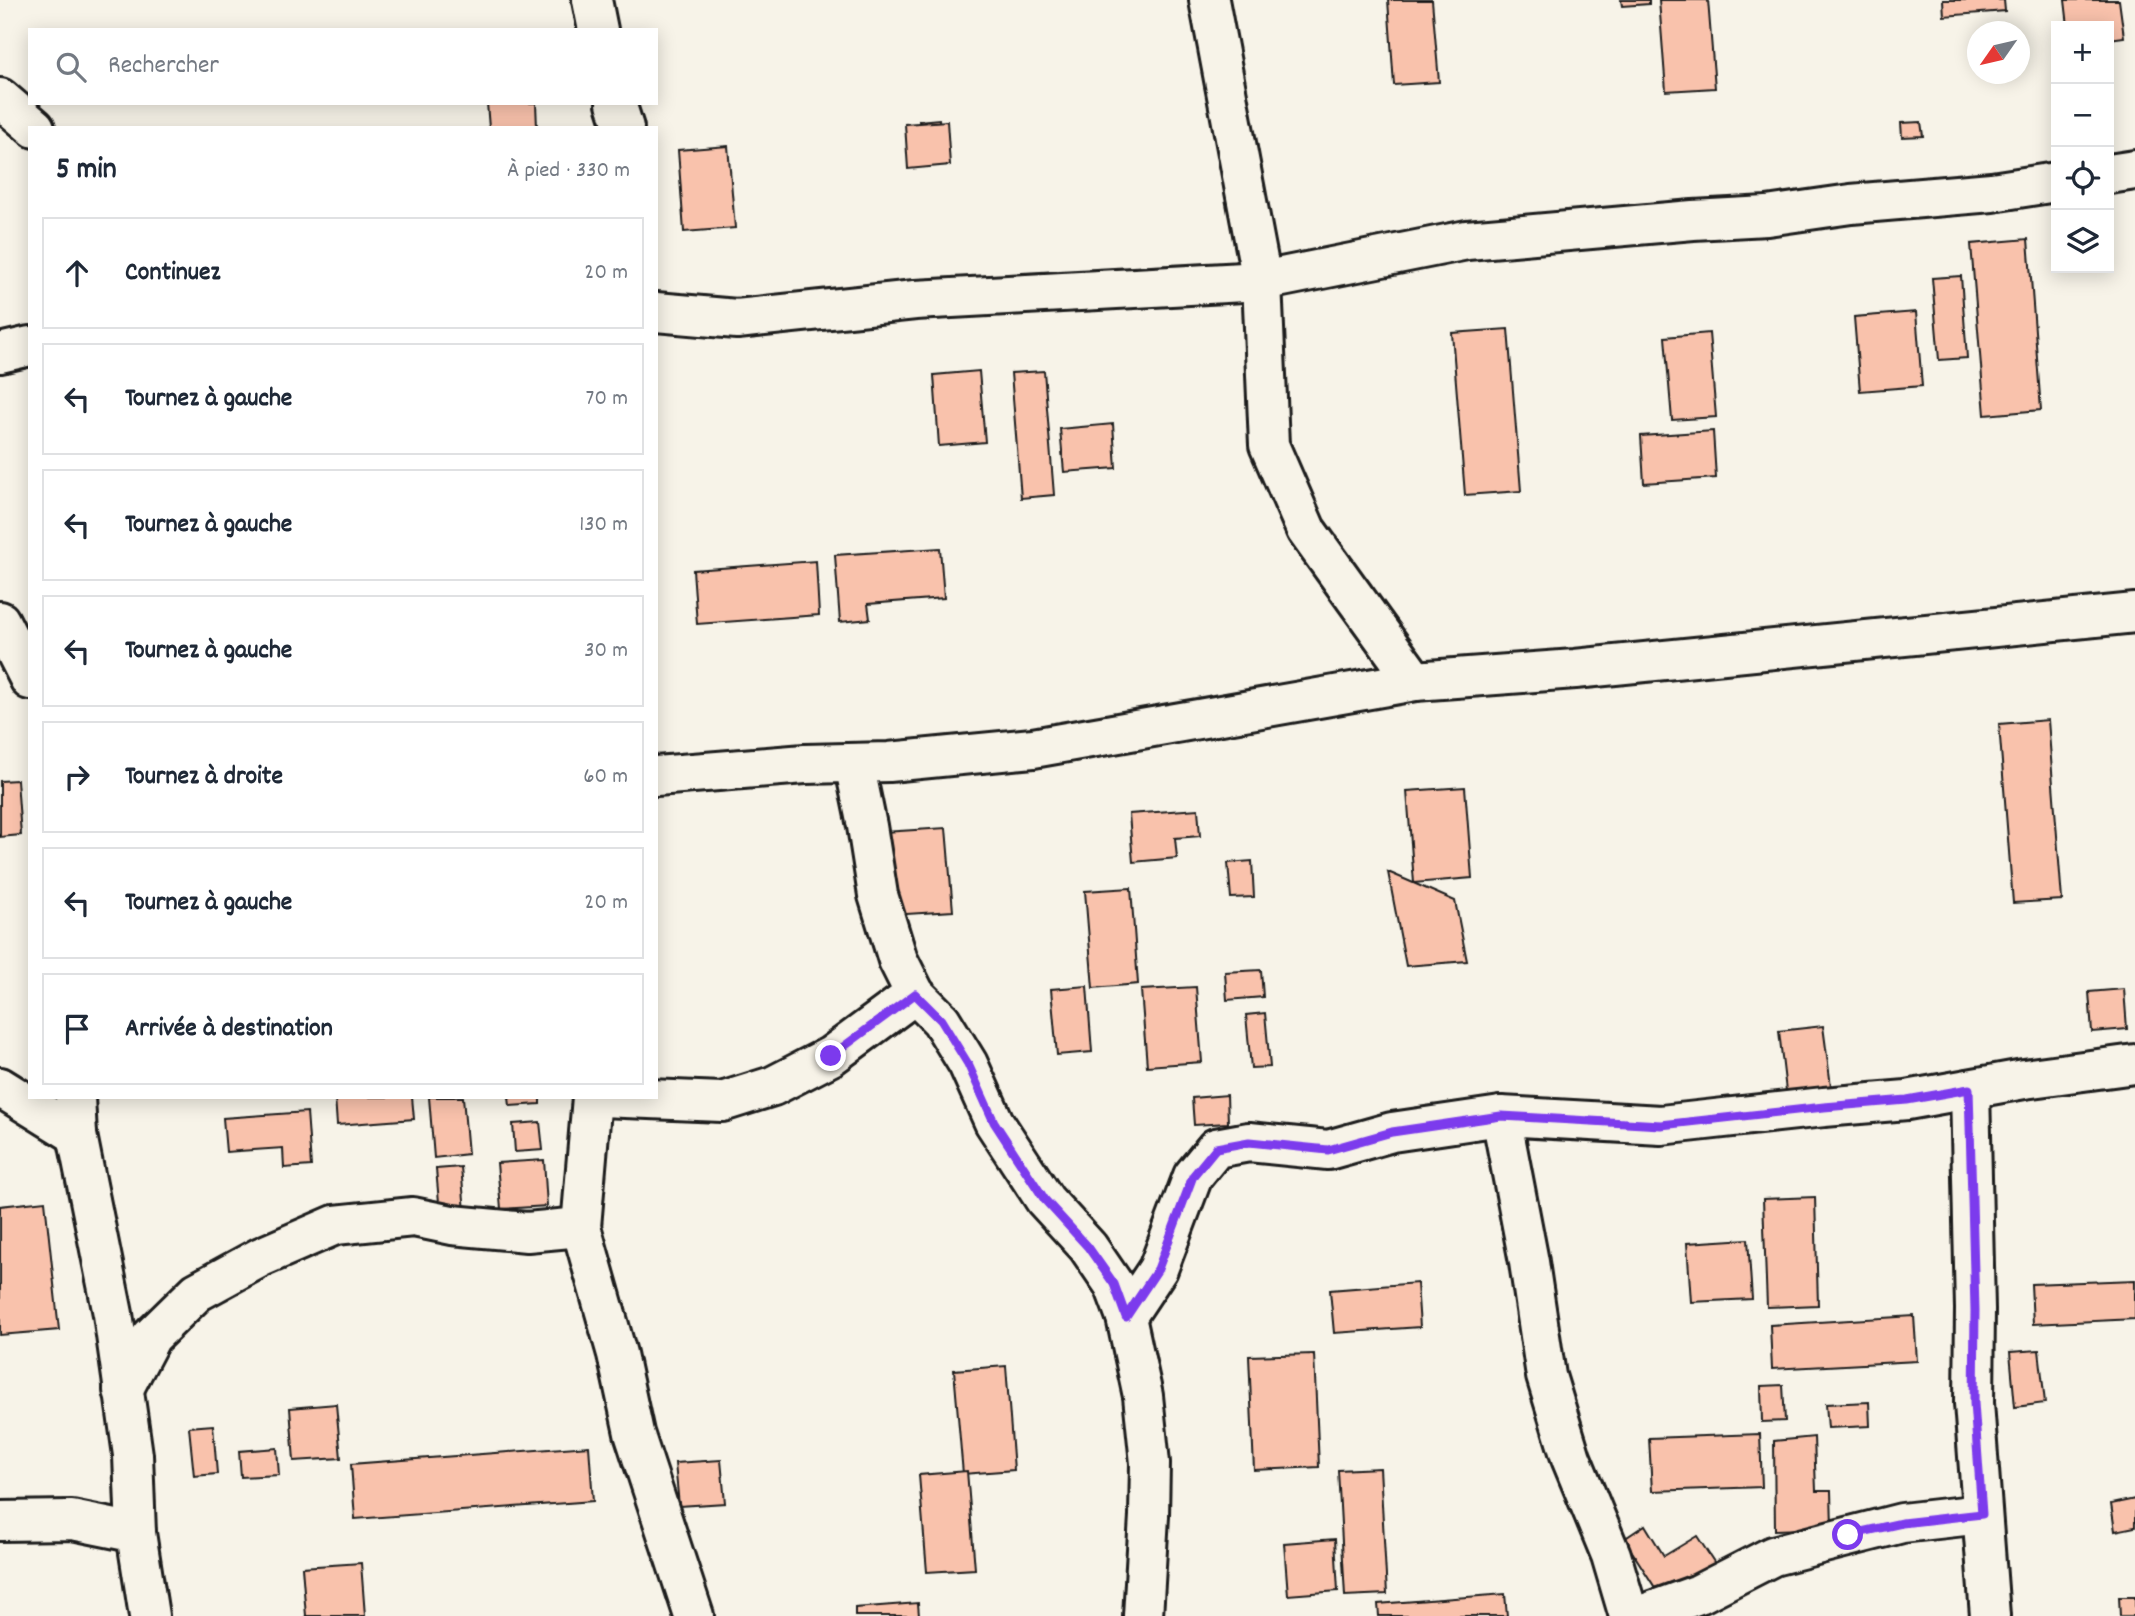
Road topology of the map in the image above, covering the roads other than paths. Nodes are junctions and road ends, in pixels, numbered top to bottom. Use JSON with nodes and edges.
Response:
{"nodes":[{"id":1,"x":592,"y":0,"type":"edge"},
{"id":2,"x":1209,"y":0,"type":"edge"},
{"id":3,"x":598,"y":28,"type":"edge"},
{"id":4,"x":0,"y":98,"type":"edge"},
{"id":5,"x":617,"y":105,"type":"edge"},
{"id":6,"x":33,"y":126,"type":"edge"},
{"id":7,"x":623,"y":126,"type":"edge"},
{"id":8,"x":2135,"y":170,"type":"edge"},
{"id":9,"x":2114,"y":173,"type":"edge"},
{"id":10,"x":2051,"y":183,"type":"edge"},
{"id":11,"x":1262,"y":281,"type":"junction"},
{"id":12,"x":658,"y":312,"type":"edge"},
{"id":13,"x":28,"y":346,"type":"edge"},
{"id":14,"x":0,"y":353,"type":"edge"},
{"id":15,"x":2135,"y":613,"type":"edge"},
{"id":16,"x":0,"y":621,"type":"edge"},
{"id":17,"x":28,"y":676,"type":"edge"},
{"id":18,"x":1415,"y":681,"type":"junction"},
{"id":19,"x":853,"y":763,"type":"junction"},
{"id":20,"x":658,"y":776,"type":"edge"},
{"id":21,"x":915,"y":994,"type":"junction"},
{"id":22,"x":2135,"y":1064,"type":"edge"},
{"id":23,"x":0,"y":1087,"type":"edge"},
{"id":24,"x":1969,"y":1089,"type":"junction"},
{"id":25,"x":75,"y":1099,"type":"edge"},
{"id":26,"x":592,"y":1099,"type":"edge"},
{"id":27,"x":649,"y":1099,"type":"edge"},
{"id":28,"x":1501,"y":1116,"type":"junction"},
{"id":29,"x":77,"y":1135,"type":"junction"},
{"id":30,"x":580,"y":1227,"type":"junction"},
{"id":31,"x":1126,"y":1317,"type":"junction"},
{"id":32,"x":123,"y":1390,"type":"junction"},
{"id":33,"x":1982,"y":1514,"type":"junction"},
{"id":34,"x":0,"y":1521,"type":"edge"},
{"id":35,"x":136,"y":1533,"type":"junction"},
{"id":36,"x":149,"y":1616,"type":"edge"},
{"id":37,"x":694,"y":1616,"type":"edge"},
{"id":38,"x":1143,"y":1616,"type":"edge"},
{"id":39,"x":1629,"y":1616,"type":"edge"},
{"id":40,"x":1638,"y":1616,"type":"edge"},
{"id":41,"x":1990,"y":1616,"type":"edge"}],
"edges":[{"from":1,"to":3,"type":"street"},
{"from":2,"to":11,"type":"street"},
{"from":4,"to":6,"type":"street"},
{"from":5,"to":7,"type":"street"},
{"from":8,"to":9,"type":"street"},
{"from":10,"to":11,"type":"street"},
{"from":11,"to":12,"type":"street"},
{"from":11,"to":18,"type":"street"},
{"from":13,"to":14,"type":"street"},
{"from":15,"to":18,"type":"street"},
{"from":16,"to":17,"type":"street"},
{"from":18,"to":19,"type":"street"},
{"from":19,"to":20,"type":"street"},
{"from":19,"to":21,"type":"street"},
{"from":21,"to":27,"type":"street"},
{"from":21,"to":31,"type":"street"},
{"from":22,"to":24,"type":"street"},
{"from":23,"to":29,"type":"street"},
{"from":24,"to":28,"type":"street"},
{"from":24,"to":33,"type":"street"},
{"from":25,"to":29,"type":"street"},
{"from":26,"to":30,"type":"street"},
{"from":28,"to":31,"type":"street"},
{"from":28,"to":39,"type":"street"},
{"from":29,"to":32,"type":"street"},
{"from":30,"to":32,"type":"street"},
{"from":30,"to":37,"type":"street"},
{"from":31,"to":38,"type":"street"},
{"from":32,"to":35,"type":"street"},
{"from":33,"to":40,"type":"street"},
{"from":33,"to":41,"type":"street"},
{"from":34,"to":35,"type":"street"},
{"from":35,"to":36,"type":"street"}]}
